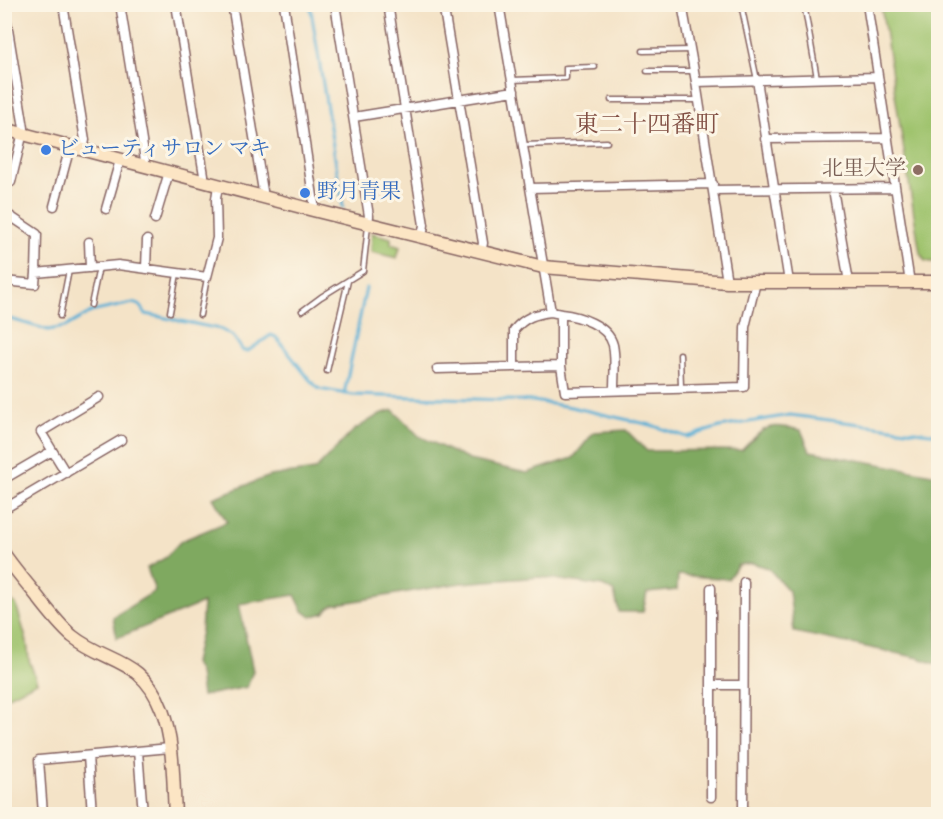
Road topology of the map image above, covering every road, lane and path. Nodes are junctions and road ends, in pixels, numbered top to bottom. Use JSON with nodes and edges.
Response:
{"nodes":[{"id":1,"x":63,"y":4,"type":"edge"},
{"id":2,"x":120,"y":4,"type":"edge"},
{"id":3,"x":176,"y":4,"type":"edge"},
{"id":4,"x":232,"y":4,"type":"edge"},
{"id":5,"x":284,"y":4,"type":"edge"},
{"id":6,"x":335,"y":4,"type":"edge"},
{"id":7,"x":388,"y":4,"type":"edge"},
{"id":8,"x":443,"y":4,"type":"edge"},
{"id":9,"x":499,"y":4,"type":"edge"},
{"id":10,"x":682,"y":4,"type":"edge"},
{"id":11,"x":741,"y":4,"type":"edge"},
{"id":12,"x":804,"y":4,"type":"edge"},
{"id":13,"x":867,"y":4,"type":"edge"},
{"id":14,"x":4,"y":5,"type":"edge"},
{"id":15,"x":690,"y":50,"type":"junction"},
{"id":16,"x":644,"y":51,"type":"dead end"},
{"id":17,"x":595,"y":67,"type":"dead end"},
{"id":18,"x":646,"y":71,"type":"dead end"},
{"id":19,"x":694,"y":71,"type":"junction"},
{"id":20,"x":877,"y":76,"type":"junction"},
{"id":21,"x":818,"y":79,"type":"junction"},
{"id":22,"x":512,"y":80,"type":"junction"},
{"id":23,"x":757,"y":80,"type":"junction"},
{"id":24,"x":696,"y":82,"type":"junction"},
{"id":25,"x":514,"y":92,"type":"junction"},
{"id":26,"x":611,"y":100,"type":"dead end"},
{"id":27,"x":699,"y":100,"type":"junction"},
{"id":28,"x":459,"y":101,"type":"junction"},
{"id":29,"x":404,"y":109,"type":"junction"},
{"id":30,"x":354,"y":117,"type":"junction"},
{"id":31,"x":4,"y":129,"type":"edge"},
{"id":32,"x":22,"y":134,"type":"junction"},
{"id":33,"x":888,"y":138,"type":"junction"},
{"id":34,"x":765,"y":139,"type":"junction"},
{"id":35,"x":607,"y":141,"type":"dead end"},
{"id":36,"x":523,"y":145,"type":"junction"},
{"id":37,"x":70,"y":147,"type":"junction"},
{"id":38,"x":83,"y":150,"type":"junction"},
{"id":39,"x":120,"y":160,"type":"junction"},
{"id":40,"x":144,"y":166,"type":"junction"},
{"id":41,"x":169,"y":172,"type":"junction"},
{"id":42,"x":203,"y":181,"type":"junction"},
{"id":43,"x":11,"y":182,"type":"dead end"},
{"id":44,"x":218,"y":185,"type":"junction"},
{"id":45,"x":714,"y":187,"type":"junction"},
{"id":46,"x":530,"y":188,"type":"junction"},
{"id":47,"x":895,"y":188,"type":"junction"},
{"id":48,"x":833,"y":189,"type":"junction"},
{"id":49,"x":773,"y":190,"type":"junction"},
{"id":50,"x":262,"y":197,"type":"junction"},
{"id":51,"x":54,"y":206,"type":"dead end"},
{"id":52,"x":106,"y":209,"type":"dead end"},
{"id":53,"x":313,"y":210,"type":"junction"},
{"id":54,"x":4,"y":212,"type":"edge"},
{"id":55,"x":155,"y":219,"type":"dead end"},
{"id":56,"x":368,"y":222,"type":"junction"},
{"id":57,"x":422,"y":236,"type":"junction"},
{"id":58,"x":147,"y":240,"type":"dead end"},
{"id":59,"x":89,"y":242,"type":"dead end"},
{"id":60,"x":481,"y":253,"type":"junction"},
{"id":61,"x":543,"y":267,"type":"junction"},
{"id":62,"x":95,"y":268,"type":"junction"},
{"id":63,"x":146,"y":269,"type":"junction"},
{"id":64,"x":69,"y":270,"type":"junction"},
{"id":65,"x":36,"y":273,"type":"junction"},
{"id":66,"x":177,"y":273,"type":"junction"},
{"id":67,"x":207,"y":277,"type":"junction"},
{"id":68,"x":348,"y":280,"type":"junction"},
{"id":69,"x":4,"y":281,"type":"edge"},
{"id":70,"x":727,"y":282,"type":"junction"},
{"id":71,"x":756,"y":282,"type":"junction"},
{"id":72,"x":789,"y":282,"type":"junction"},
{"id":73,"x":849,"y":282,"type":"junction"},
{"id":74,"x":939,"y":282,"type":"edge"},
{"id":75,"x":910,"y":283,"type":"junction"},
{"id":76,"x":91,"y":304,"type":"dead end"},
{"id":77,"x":302,"y":311,"type":"dead end"},
{"id":78,"x":170,"y":312,"type":"dead end"},
{"id":79,"x":551,"y":312,"type":"junction"},
{"id":80,"x":561,"y":314,"type":"junction"},
{"id":81,"x":200,"y":315,"type":"dead end"},
{"id":82,"x":60,"y":316,"type":"dead end"},
{"id":83,"x":680,"y":354,"type":"dead end"},
{"id":84,"x":561,"y":366,"type":"junction"},
{"id":85,"x":514,"y":367,"type":"junction"},
{"id":86,"x":438,"y":369,"type":"dead end"},
{"id":87,"x":327,"y":371,"type":"dead end"},
{"id":88,"x":681,"y":387,"type":"junction"},
{"id":89,"x":614,"y":389,"type":"junction"},
{"id":90,"x":99,"y":397,"type":"dead end"},
{"id":91,"x":121,"y":440,"type":"dead end"},
{"id":92,"x":52,"y":451,"type":"junction"},
{"id":93,"x":66,"y":473,"type":"junction"},
{"id":94,"x":4,"y":480,"type":"edge"},
{"id":95,"x":4,"y":510,"type":"edge"},
{"id":96,"x":5,"y":557,"type":"edge"},
{"id":97,"x":744,"y":582,"type":"dead end"},
{"id":98,"x":711,"y":588,"type":"dead end"},
{"id":99,"x":711,"y":685,"type":"junction"},
{"id":100,"x":742,"y":685,"type":"junction"},
{"id":101,"x":170,"y":748,"type":"junction"},
{"id":102,"x":138,"y":751,"type":"junction"},
{"id":103,"x":88,"y":756,"type":"junction"},
{"id":104,"x":711,"y":797,"type":"dead end"},
{"id":105,"x":43,"y":814,"type":"edge"},
{"id":106,"x":92,"y":814,"type":"edge"},
{"id":107,"x":143,"y":814,"type":"edge"},
{"id":108,"x":175,"y":814,"type":"edge"},
{"id":109,"x":743,"y":814,"type":"edge"}],
"edges":[{"from":1,"to":38,"type":"street"},
{"from":2,"to":40,"type":"street"},
{"from":3,"to":42,"type":"street"},
{"from":4,"to":50,"type":"street"},
{"from":5,"to":53,"type":"street"},
{"from":6,"to":30,"type":"street"},
{"from":7,"to":29,"type":"street"},
{"from":8,"to":28,"type":"street"},
{"from":9,"to":22,"type":"street"},
{"from":10,"to":15,"type":"street"},
{"from":11,"to":23,"type":"lane"},
{"from":12,"to":21,"type":"lane"},
{"from":13,"to":20,"type":"street"},
{"from":14,"to":32,"type":"street"},
{"from":15,"to":16,"type":"lane"},
{"from":15,"to":19,"type":"street"},
{"from":17,"to":22,"type":"lane"},
{"from":18,"to":19,"type":"lane"},
{"from":19,"to":24,"type":"street"},
{"from":20,"to":21,"type":"street"},
{"from":20,"to":33,"type":"street"},
{"from":21,"to":23,"type":"street"},
{"from":22,"to":25,"type":"street"},
{"from":23,"to":24,"type":"street"},
{"from":23,"to":34,"type":"street"},
{"from":24,"to":27,"type":"street"},
{"from":25,"to":28,"type":"street"},
{"from":25,"to":36,"type":"street"},
{"from":26,"to":27,"type":"lane"},
{"from":27,"to":45,"type":"street"},
{"from":28,"to":29,"type":"street"},
{"from":28,"to":60,"type":"street"},
{"from":29,"to":30,"type":"street"},
{"from":29,"to":57,"type":"street"},
{"from":30,"to":56,"type":"street"},
{"from":31,"to":32,"type":"street"},
{"from":32,"to":37,"type":"street"},
{"from":32,"to":43,"type":"street"},
{"from":33,"to":34,"type":"street"},
{"from":33,"to":47,"type":"street"},
{"from":34,"to":49,"type":"street"},
{"from":35,"to":36,"type":"lane"},
{"from":36,"to":46,"type":"street"},
{"from":37,"to":38,"type":"street"},
{"from":37,"to":51,"type":"street"},
{"from":38,"to":39,"type":"street"},
{"from":39,"to":40,"type":"street"},
{"from":39,"to":52,"type":"street"},
{"from":40,"to":41,"type":"street"},
{"from":41,"to":42,"type":"street"},
{"from":41,"to":55,"type":"street"},
{"from":42,"to":44,"type":"street"},
{"from":44,"to":50,"type":"street"},
{"from":44,"to":67,"type":"street"},
{"from":45,"to":46,"type":"street"},
{"from":45,"to":49,"type":"street"},
{"from":45,"to":70,"type":"street"},
{"from":46,"to":61,"type":"street"},
{"from":47,"to":48,"type":"street"},
{"from":47,"to":75,"type":"street"},
{"from":48,"to":49,"type":"street"},
{"from":48,"to":73,"type":"street"},
{"from":49,"to":72,"type":"street"},
{"from":50,"to":53,"type":"street"},
{"from":53,"to":56,"type":"street"},
{"from":54,"to":65,"type":"street"},
{"from":56,"to":57,"type":"street"},
{"from":56,"to":68,"type":"lane"},
{"from":57,"to":60,"type":"street"},
{"from":58,"to":63,"type":"street"},
{"from":59,"to":62,"type":"street"},
{"from":60,"to":61,"type":"street"},
{"from":61,"to":70,"type":"street"},
{"from":61,"to":79,"type":"street"},
{"from":62,"to":63,"type":"street"},
{"from":62,"to":64,"type":"street"},
{"from":62,"to":76,"type":"lane"},
{"from":63,"to":66,"type":"street"},
{"from":64,"to":65,"type":"street"},
{"from":64,"to":82,"type":"lane"},
{"from":65,"to":69,"type":"street"},
{"from":66,"to":67,"type":"street"},
{"from":66,"to":78,"type":"lane"},
{"from":67,"to":81,"type":"lane"},
{"from":68,"to":77,"type":"lane"},
{"from":68,"to":87,"type":"lane"},
{"from":70,"to":71,"type":"street"},
{"from":71,"to":72,"type":"street"},
{"from":71,"to":88,"type":"street"},
{"from":72,"to":73,"type":"street"},
{"from":73,"to":75,"type":"street"},
{"from":74,"to":75,"type":"street"},
{"from":79,"to":80,"type":"street"},
{"from":79,"to":85,"type":"street"},
{"from":80,"to":84,"type":"street"},
{"from":80,"to":89,"type":"street"},
{"from":83,"to":88,"type":"lane"},
{"from":84,"to":85,"type":"street"},
{"from":84,"to":89,"type":"street"},
{"from":85,"to":86,"type":"street"},
{"from":88,"to":89,"type":"street"},
{"from":90,"to":92,"type":"street"},
{"from":91,"to":93,"type":"street"},
{"from":92,"to":93,"type":"street"},
{"from":92,"to":94,"type":"street"},
{"from":93,"to":95,"type":"street"},
{"from":96,"to":101,"type":"street"},
{"from":97,"to":100,"type":"street"},
{"from":98,"to":99,"type":"street"},
{"from":99,"to":100,"type":"street"},
{"from":99,"to":104,"type":"street"},
{"from":100,"to":109,"type":"street"},
{"from":101,"to":102,"type":"street"},
{"from":101,"to":108,"type":"street"},
{"from":102,"to":103,"type":"street"},
{"from":102,"to":107,"type":"street"},
{"from":103,"to":105,"type":"street"},
{"from":103,"to":106,"type":"street"}]}
